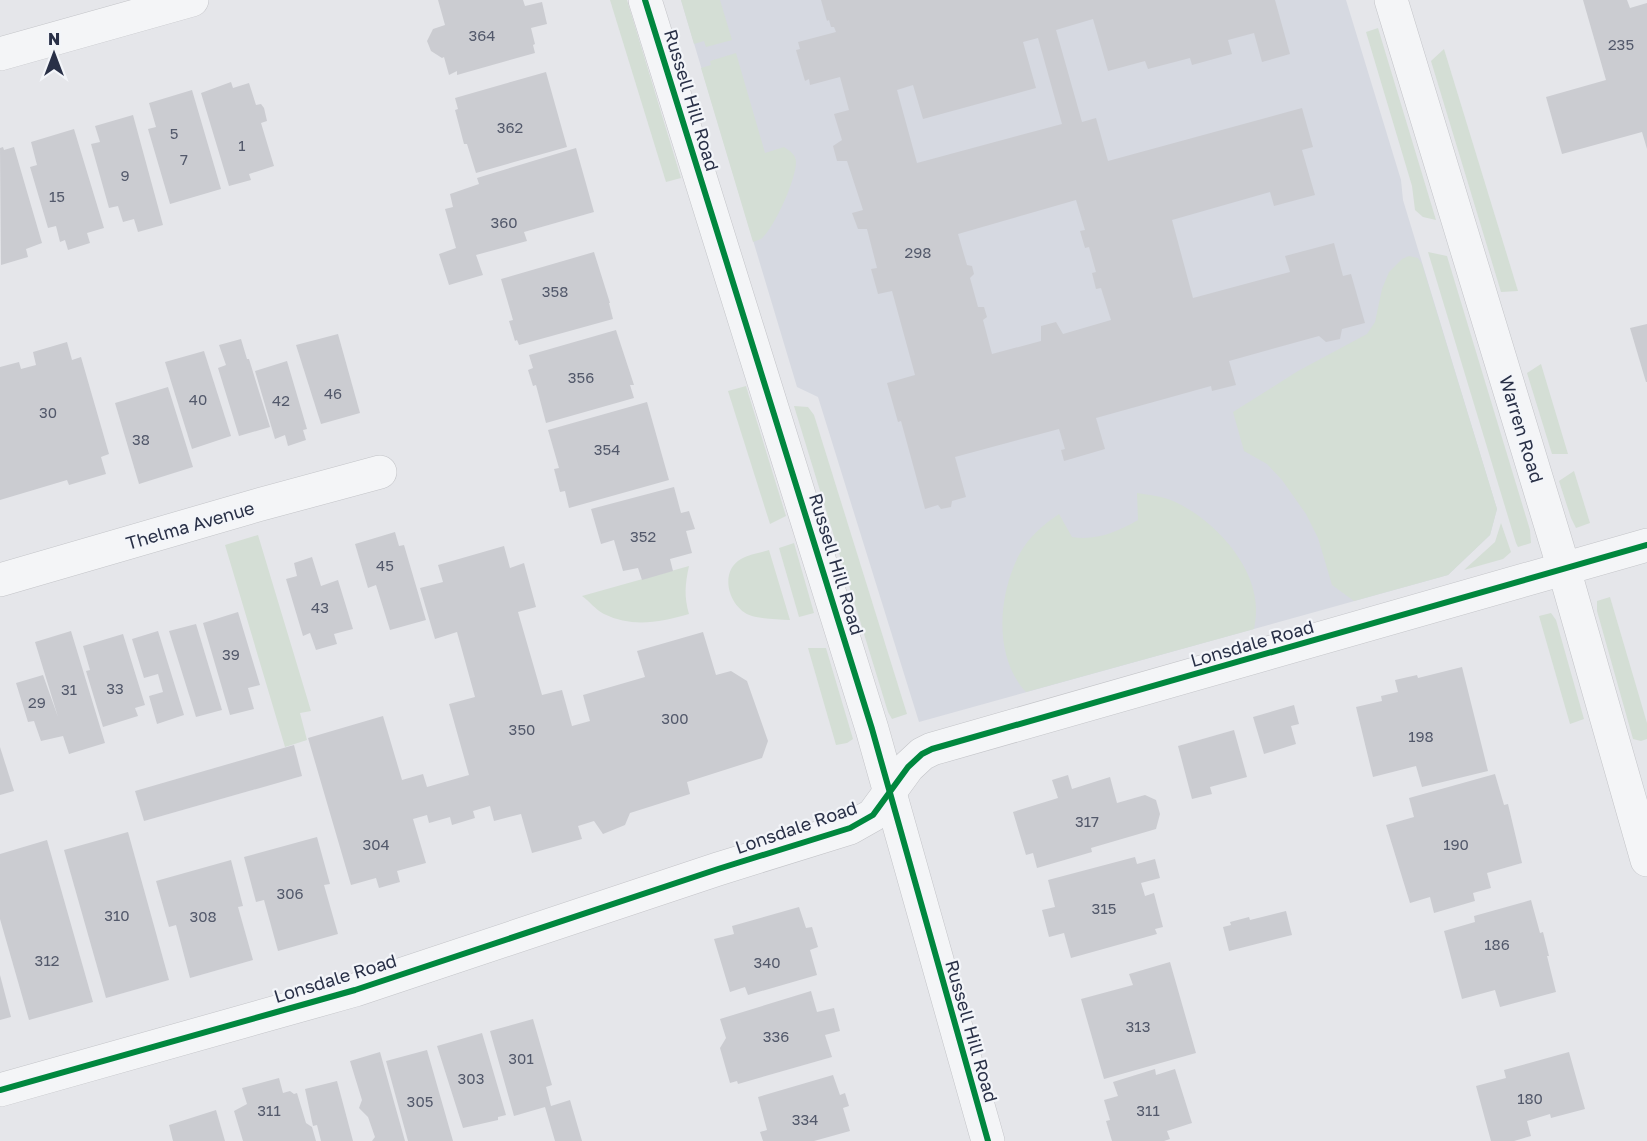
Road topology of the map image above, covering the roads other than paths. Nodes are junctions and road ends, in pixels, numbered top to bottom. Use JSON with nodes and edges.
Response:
{"nodes":[{"id":1,"x":192,"y":0,"type":"edge"},
{"id":2,"x":645,"y":0,"type":"edge"},
{"id":3,"x":1391,"y":0,"type":"edge"},
{"id":4,"x":0,"y":54,"type":"edge"},
{"id":5,"x":380,"y":472,"type":"dead end"},
{"id":6,"x":1647,"y":545,"type":"edge"},
{"id":7,"x":1564,"y":569,"type":"junction"},
{"id":8,"x":0,"y":580,"type":"edge"},
{"id":9,"x":889,"y":794,"type":"junction"},
{"id":10,"x":1647,"y":860,"type":"edge"},
{"id":11,"x":0,"y":1090,"type":"edge"},
{"id":12,"x":988,"y":1141,"type":"edge"}],
"edges":[{"from":1,"to":4,"type":"street"},
{"from":2,"to":9,"type":"street","name":"Russell Hill Road"},
{"from":3,"to":7,"type":"street","name":"Warren Road"},
{"from":5,"to":8,"type":"street","name":"Thelma Avenue"},
{"from":6,"to":7,"type":"street","name":"Lonsdale Road"},
{"from":7,"to":9,"type":"street","name":"Lonsdale Road"},
{"from":7,"to":10,"type":"street","name":"Warren Road"},
{"from":9,"to":11,"type":"street","name":"Lonsdale Road"},
{"from":9,"to":12,"type":"street","name":"Russell Hill Road"}]}
